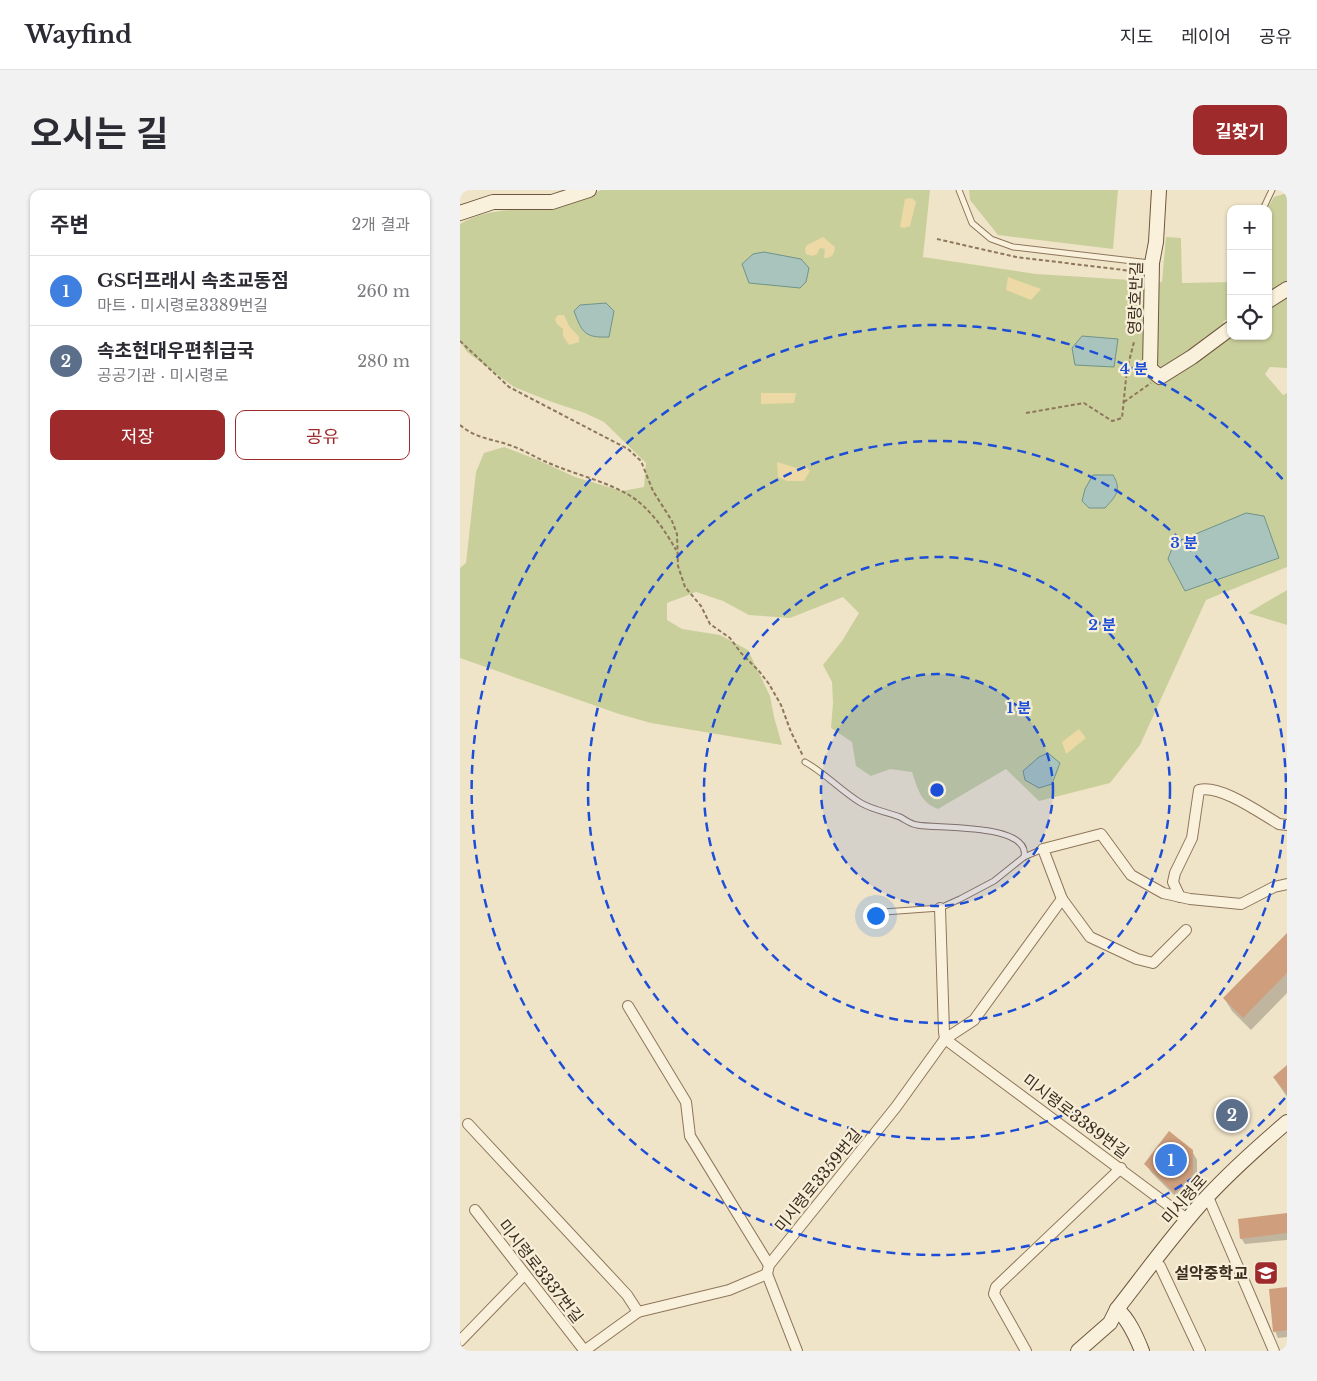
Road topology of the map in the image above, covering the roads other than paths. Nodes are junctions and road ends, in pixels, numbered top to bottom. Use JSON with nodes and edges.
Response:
{"nodes":[{"id":1,"x":589,"y":190,"type":"edge"},
{"id":2,"x":959,"y":190,"type":"edge"},
{"id":3,"x":1159,"y":190,"type":"edge"},
{"id":4,"x":1272,"y":190,"type":"edge"},
{"id":5,"x":1265,"y":205,"type":"edge"},
{"id":6,"x":460,"y":213,"type":"edge"},
{"id":7,"x":1152,"y":263,"type":"junction"},
{"id":8,"x":1287,"y":289,"type":"edge"},
{"id":9,"x":1272,"y":298,"type":"edge"},
{"id":10,"x":1227,"y":331,"type":"edge"},
{"id":11,"x":805,"y":762,"type":"road end"},
{"id":12,"x":1287,"y":825,"type":"edge"},
{"id":13,"x":1043,"y":849,"type":"junction"},
{"id":14,"x":1024,"y":857,"type":"junction"},
{"id":15,"x":1287,"y":884,"type":"edge"},
{"id":16,"x":1180,"y":897,"type":"junction"},
{"id":17,"x":1062,"y":899,"type":"junction"},
{"id":18,"x":940,"y":908,"type":"junction"},
{"id":19,"x":870,"y":913,"type":"dead end"},
{"id":20,"x":1186,"y":930,"type":"dead end"},
{"id":21,"x":628,"y":1006,"type":"dead end"},
{"id":22,"x":945,"y":1039,"type":"junction"},
{"id":23,"x":1287,"y":1122,"type":"edge"},
{"id":24,"x":468,"y":1124,"type":"dead end"},
{"id":25,"x":1121,"y":1168,"type":"junction"},
{"id":26,"x":1208,"y":1197,"type":"junction"},
{"id":27,"x":475,"y":1210,"type":"dead end"},
{"id":28,"x":1188,"y":1219,"type":"junction"},
{"id":29,"x":1160,"y":1266,"type":"dead end"},
{"id":30,"x":768,"y":1269,"type":"junction"},
{"id":31,"x":524,"y":1275,"type":"junction"},
{"id":32,"x":1117,"y":1309,"type":"junction"},
{"id":33,"x":638,"y":1312,"type":"junction"},
{"id":34,"x":460,"y":1341,"type":"edge"},
{"id":35,"x":584,"y":1351,"type":"edge"},
{"id":36,"x":797,"y":1351,"type":"edge"},
{"id":37,"x":1026,"y":1351,"type":"edge"},
{"id":38,"x":1068,"y":1351,"type":"edge"},
{"id":39,"x":1078,"y":1351,"type":"edge"},
{"id":40,"x":1142,"y":1351,"type":"edge"},
{"id":41,"x":1200,"y":1351,"type":"edge"},
{"id":42,"x":1274,"y":1351,"type":"edge"}],
"edges":[{"from":1,"to":6,"type":"street"},
{"from":2,"to":7,"type":"lane"},
{"from":3,"to":7,"type":"street","name":"영랑호반길"},
{"from":4,"to":5,"type":"lane"},
{"from":7,"to":10,"type":"street","name":"영랑호반길"},
{"from":8,"to":9,"type":"street"},
{"from":11,"to":14,"type":"lane"},
{"from":12,"to":16,"type":"street"},
{"from":13,"to":14,"type":"lane"},
{"from":13,"to":16,"type":"street"},
{"from":13,"to":17,"type":"street"},
{"from":14,"to":18,"type":"lane"},
{"from":15,"to":16,"type":"street"},
{"from":17,"to":20,"type":"street"},
{"from":17,"to":22,"type":"street"},
{"from":18,"to":19,"type":"lane"},
{"from":18,"to":22,"type":"street"},
{"from":21,"to":30,"type":"street"},
{"from":22,"to":25,"type":"street","name":"미시령로3389번길"},
{"from":22,"to":30,"type":"street","name":"미시령로3359번길"},
{"from":23,"to":26,"type":"street","name":"미시령로"},
{"from":24,"to":33,"type":"street"},
{"from":25,"to":28,"type":"street","name":"미시령로3389번길"},
{"from":25,"to":37,"type":"street"},
{"from":26,"to":28,"type":"street","name":"미시령로"},
{"from":26,"to":42,"type":"street"},
{"from":27,"to":31,"type":"street","name":"미시령로3337번길"},
{"from":28,"to":32,"type":"street","name":"미시령로"},
{"from":29,"to":41,"type":"street"},
{"from":30,"to":33,"type":"street","name":"미시령로3337번길"},
{"from":30,"to":36,"type":"street"},
{"from":31,"to":34,"type":"street"},
{"from":31,"to":35,"type":"street","name":"미시령로3337번길"},
{"from":32,"to":38,"type":"street","name":"미시령로"},
{"from":32,"to":39,"type":"street","name":"미시령로"},
{"from":32,"to":40,"type":"street"},
{"from":33,"to":35,"type":"street","name":"미시령로3337번길"}]}
